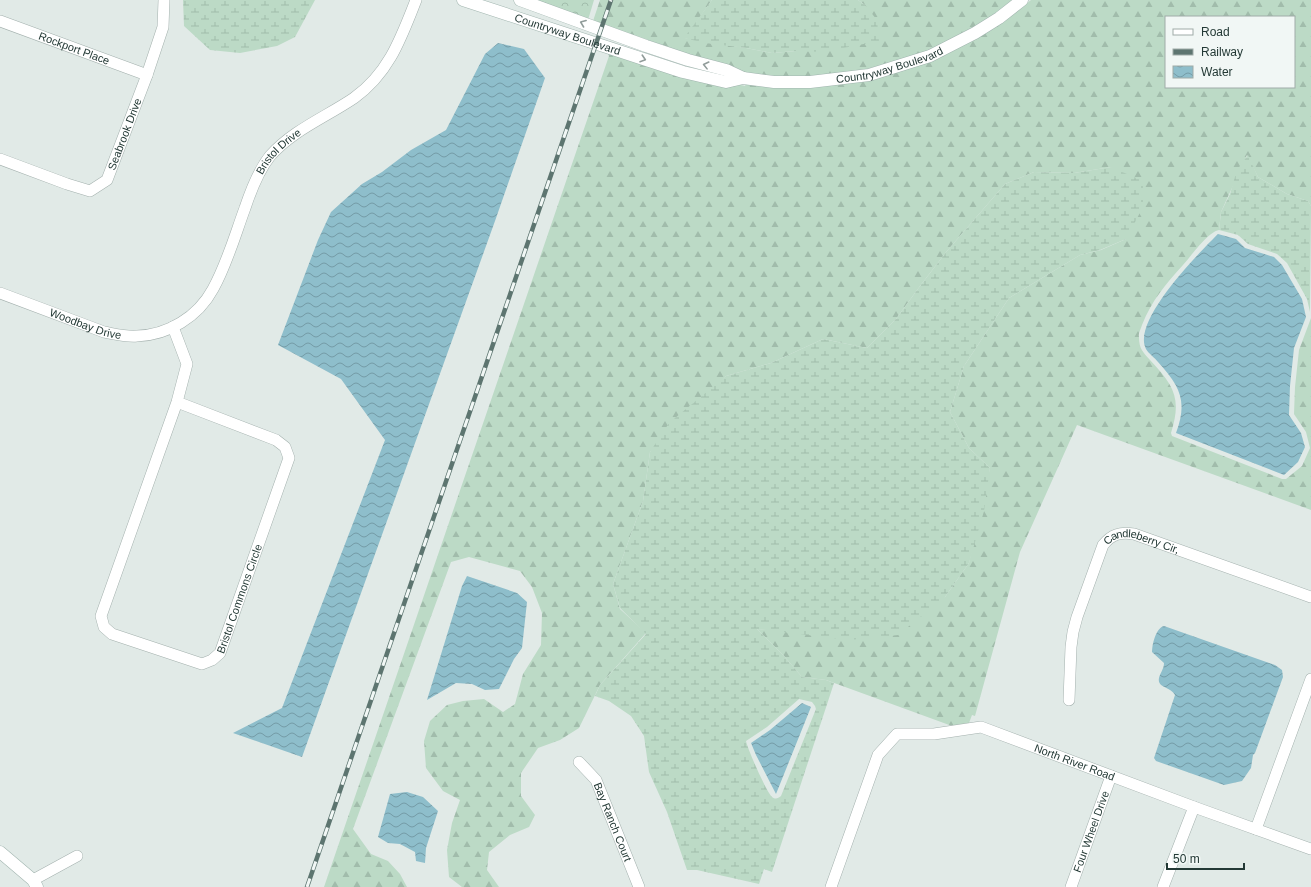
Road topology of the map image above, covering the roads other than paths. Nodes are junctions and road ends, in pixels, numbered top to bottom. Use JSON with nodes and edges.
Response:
{"nodes":[{"id":1,"x":164,"y":0,"type":"edge"},
{"id":2,"x":416,"y":0,"type":"edge"},
{"id":3,"x":463,"y":0,"type":"edge"},
{"id":4,"x":520,"y":0,"type":"edge"},
{"id":5,"x":1022,"y":0,"type":"edge"},
{"id":6,"x":0,"y":21,"type":"edge"},
{"id":7,"x":147,"y":75,"type":"junction"},
{"id":8,"x":742,"y":78,"type":"junction"},
{"id":9,"x":0,"y":159,"type":"edge"},
{"id":10,"x":0,"y":293,"type":"edge"},
{"id":11,"x":172,"y":328,"type":"junction"},
{"id":12,"x":177,"y":402,"type":"junction"},
{"id":13,"x":1311,"y":597,"type":"edge"},
{"id":14,"x":1311,"y":679,"type":"edge"},
{"id":15,"x":1068,"y":700,"type":"dead end"},
{"id":16,"x":579,"y":762,"type":"dead end"},
{"id":17,"x":1111,"y":776,"type":"junction"},
{"id":18,"x":1194,"y":807,"type":"junction"},
{"id":19,"x":1256,"y":829,"type":"junction"},
{"id":20,"x":1311,"y":849,"type":"edge"},
{"id":21,"x":0,"y":852,"type":"edge"},
{"id":22,"x":77,"y":856,"type":"dead end"},
{"id":23,"x":35,"y":884,"type":"edge"},
{"id":24,"x":639,"y":887,"type":"edge"},
{"id":25,"x":831,"y":887,"type":"edge"},
{"id":26,"x":1071,"y":887,"type":"edge"},
{"id":27,"x":1163,"y":887,"type":"edge"}],
"edges":[{"from":1,"to":7,"type":"street","name":"Seabrook Drive"},
{"from":2,"to":11,"type":"street","name":"Bristol Drive"},
{"from":3,"to":8,"type":"street","name":"Countryway Boulevard","one_way":true},
{"from":8,"to":4,"type":"street","name":"Countryway Boulevard","one_way":true},
{"from":5,"to":8,"type":"street","name":"Countryway Boulevard"},
{"from":6,"to":7,"type":"street","name":"Rockport Place"},
{"from":7,"to":9,"type":"street","name":"Seabrook Drive"},
{"from":10,"to":11,"type":"street","name":"Woodbay Drive"},
{"from":11,"to":12,"type":"street","name":"Bristol Commons Circle"},
{"from":12,"to":12,"type":"street","name":"Bristol Commons Circle"},
{"from":13,"to":15,"type":"street","name":"Candleberry Cir,"},
{"from":14,"to":19,"type":"street"},
{"from":16,"to":24,"type":"street","name":"Bay Ranch Court"},
{"from":17,"to":18,"type":"street","name":"North River Road"},
{"from":17,"to":25,"type":"street","name":"North River Road"},
{"from":17,"to":26,"type":"street","name":"Four Wheel Drive"},
{"from":18,"to":19,"type":"street","name":"North River Road"},
{"from":18,"to":27,"type":"street"},
{"from":19,"to":20,"type":"street","name":"North River Road"},
{"from":21,"to":23,"type":"street"},
{"from":22,"to":23,"type":"street"}]}
